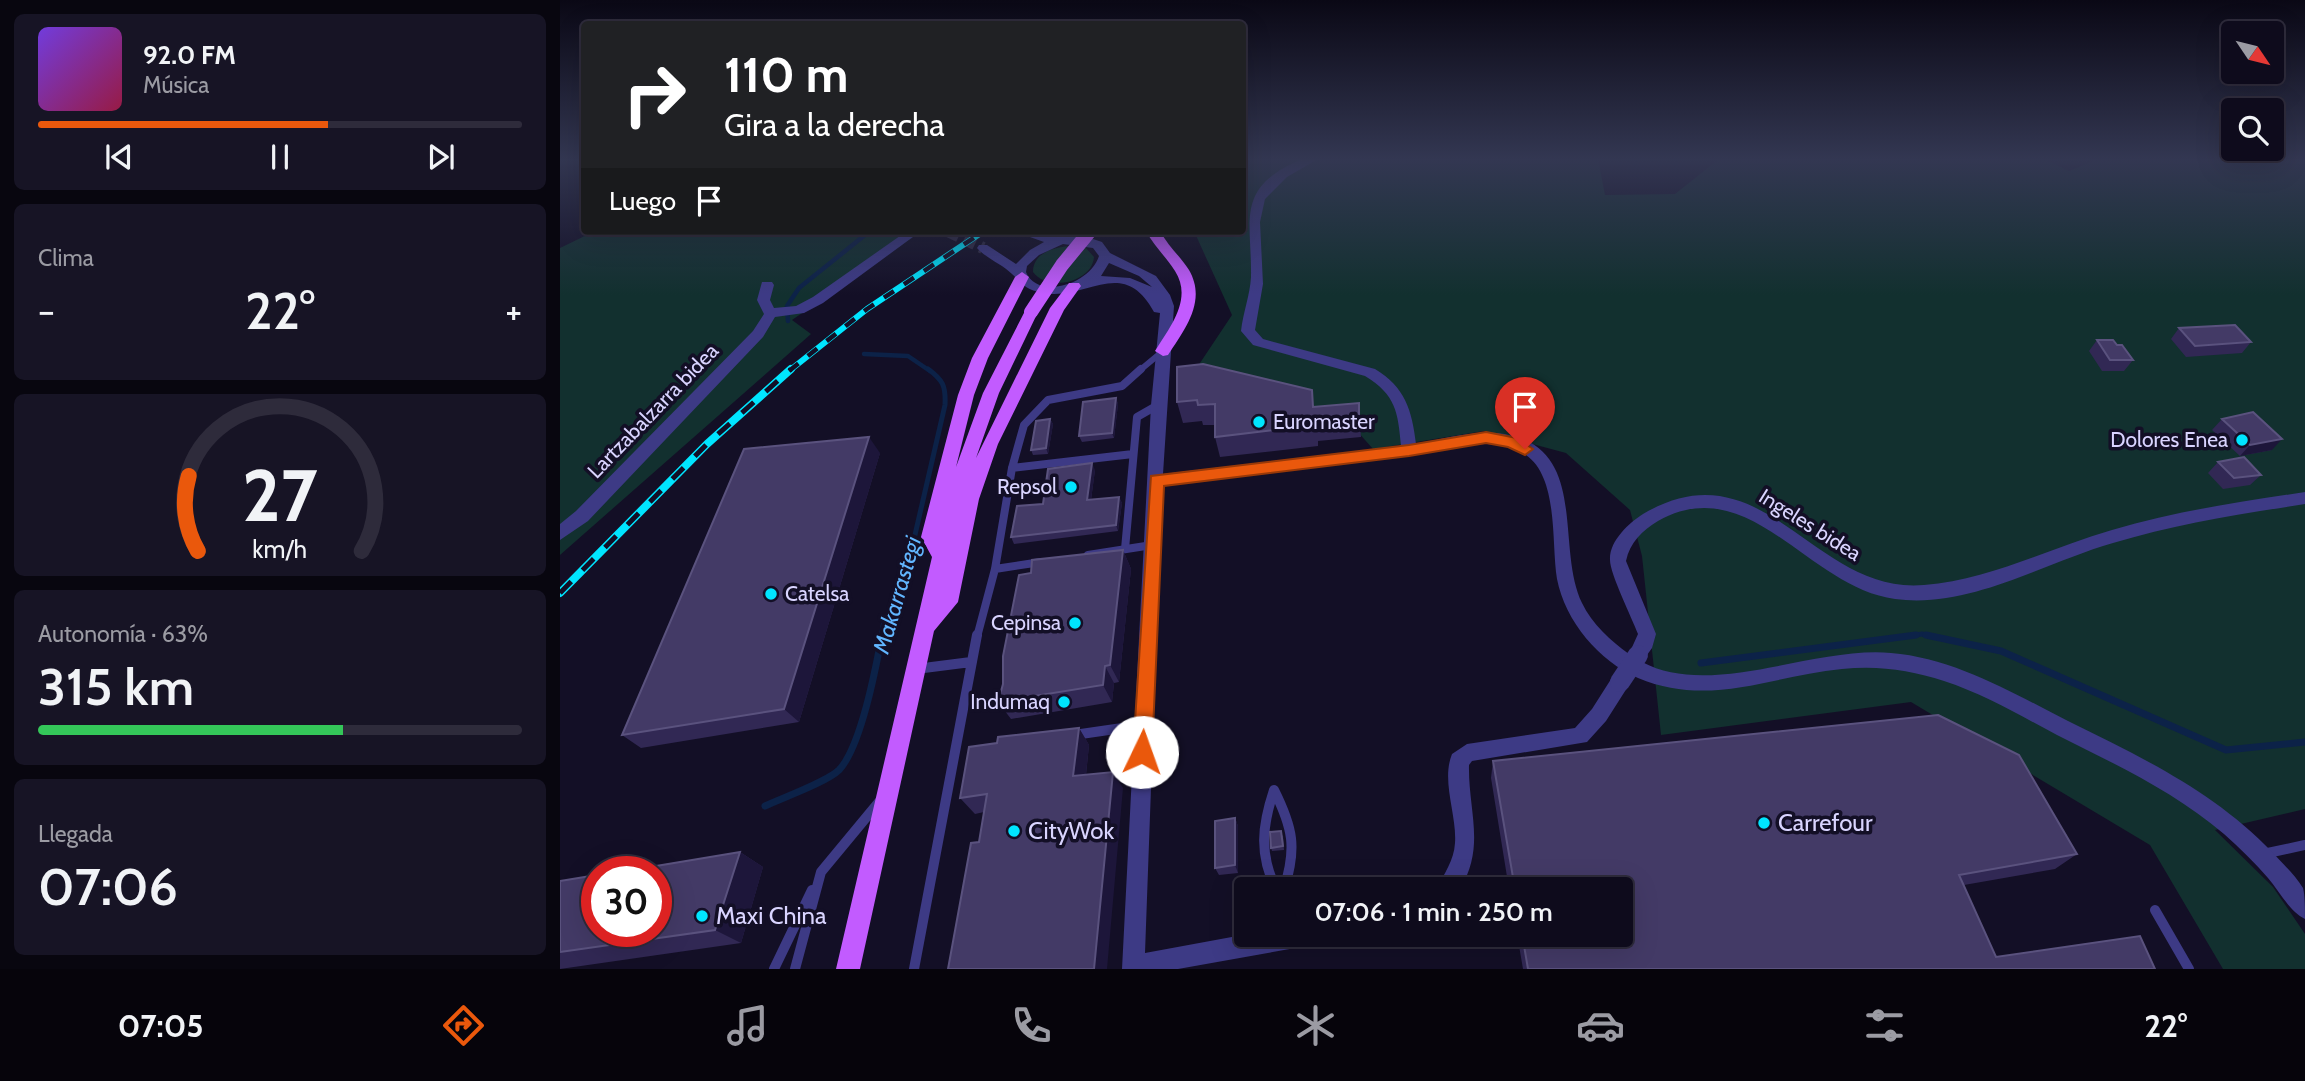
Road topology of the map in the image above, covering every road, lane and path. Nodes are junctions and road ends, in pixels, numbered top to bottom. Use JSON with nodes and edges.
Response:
{"nodes":[{"id":1,"x":1256,"y":204,"type":"edge"},
{"id":2,"x":909,"y":235,"type":"edge"},
{"id":3,"x":1030,"y":235,"type":"edge"},
{"id":4,"x":1087,"y":235,"type":"edge"},
{"id":5,"x":1156,"y":235,"type":"edge"},
{"id":6,"x":1061,"y":240,"type":"junction"},
{"id":7,"x":983,"y":248,"type":"tunnel mouth"},
{"id":8,"x":1105,"y":256,"type":"junction"},
{"id":9,"x":1021,"y":275,"type":"junction"},
{"id":10,"x":1079,"y":284,"type":"junction"},
{"id":11,"x":767,"y":285,"type":"dead end"},
{"id":12,"x":776,"y":312,"type":"junction"},
{"id":13,"x":1164,"y":349,"type":"junction"},
{"id":14,"x":1158,"y":405,"type":"junction"},
{"id":15,"x":1409,"y":450,"type":"junction"},
{"id":16,"x":1133,"y":454,"type":"junction"},
{"id":17,"x":1012,"y":468,"type":"junction"},
{"id":18,"x":1157,"y":481,"type":"junction"},
{"id":19,"x":2305,"y":498,"type":"edge"},
{"id":20,"x":560,"y":533,"type":"edge"},
{"id":21,"x":1154,"y":545,"type":"junction"},
{"id":22,"x":1125,"y":549,"type":"junction"},
{"id":23,"x":941,"y":557,"type":"junction"},
{"id":24,"x":1073,"y":557,"type":"edge"},
{"id":25,"x":1047,"y":561,"type":"edge"},
{"id":26,"x":995,"y":569,"type":"junction"},
{"id":27,"x":925,"y":628,"type":"junction"},
{"id":28,"x":971,"y":662,"type":"junction"},
{"id":29,"x":916,"y":669,"type":"junction"},
{"id":30,"x":1143,"y":725,"type":"junction"},
{"id":31,"x":1063,"y":736,"type":"edge"},
{"id":32,"x":970,"y":748,"type":"edge"},
{"id":33,"x":957,"y":750,"type":"junction"},
{"id":34,"x":888,"y":792,"type":"junction"},
{"id":35,"x":2305,"y":845,"type":"edge"},
{"id":36,"x":2262,"y":854,"type":"junction"},
{"id":37,"x":821,"y":872,"type":"junction"},
{"id":38,"x":1269,"y":877,"type":"edge"},
{"id":39,"x":1288,"y":877,"type":"edge"},
{"id":40,"x":1455,"y":877,"type":"edge"},
{"id":41,"x":2305,"y":908,"type":"edge"},
{"id":42,"x":2155,"y":911,"type":"dead end"},
{"id":43,"x":1234,"y":947,"type":"edge"},
{"id":44,"x":1133,"y":967,"type":"edge"},
{"id":45,"x":774,"y":969,"type":"edge"},
{"id":46,"x":795,"y":969,"type":"edge"},
{"id":47,"x":848,"y":969,"type":"edge"},
{"id":48,"x":914,"y":969,"type":"edge"},
{"id":49,"x":2189,"y":969,"type":"edge"}],
"edges":[{"from":1,"to":15,"type":"street"},
{"from":2,"to":12,"type":"street"},
{"from":3,"to":6,"type":"street"},
{"from":4,"to":23,"type":"main road","bridge":true},
{"from":5,"to":13,"type":"main road"},
{"from":6,"to":8,"type":"street"},
{"from":6,"to":9,"type":"street"},
{"from":7,"to":9,"type":"street"},
{"from":8,"to":10,"type":"street"},
{"from":8,"to":13,"type":"street"},
{"from":9,"to":10,"type":"street"},
{"from":9,"to":23,"type":"main road"},
{"from":10,"to":13,"type":"street"},
{"from":10,"to":27,"type":"main road"},
{"from":11,"to":12,"type":"street"},
{"from":12,"to":20,"type":"street","name":"Lartzabalzarra bidea"},
{"from":13,"to":14,"type":"street"},
{"from":13,"to":17,"type":"lane"},
{"from":14,"to":16,"type":"lane"},
{"from":14,"to":18,"type":"street"},
{"from":15,"to":18,"type":"street"},
{"from":15,"to":36,"type":"street"},
{"from":16,"to":17,"type":"lane"},
{"from":16,"to":22,"type":"lane"},
{"from":17,"to":26,"type":"lane"},
{"from":18,"to":21,"type":"street"},
{"from":19,"to":40,"type":"street","name":"Ingeles bidea","bridge":true},
{"from":21,"to":22,"type":"lane"},
{"from":21,"to":30,"type":"street"},
{"from":22,"to":24,"type":"lane"},
{"from":23,"to":27,"type":"main road"},
{"from":25,"to":26,"type":"lane"},
{"from":26,"to":28,"type":"lane"},
{"from":27,"to":29,"type":"main road"},
{"from":28,"to":29,"type":"lane"},
{"from":28,"to":33,"type":"lane"},
{"from":29,"to":34,"type":"main road"},
{"from":30,"to":31,"type":"lane"},
{"from":30,"to":44,"type":"street"},
{"from":32,"to":33,"type":"lane"},
{"from":33,"to":48,"type":"lane"},
{"from":34,"to":37,"type":"lane"},
{"from":34,"to":47,"type":"main road"},
{"from":35,"to":36,"type":"lane"},
{"from":36,"to":41,"type":"street"},
{"from":37,"to":45,"type":"lane"},
{"from":37,"to":46,"type":"lane"},
{"from":38,"to":39,"type":"lane"},
{"from":42,"to":49,"type":"lane"},
{"from":43,"to":44,"type":"street"}]}
